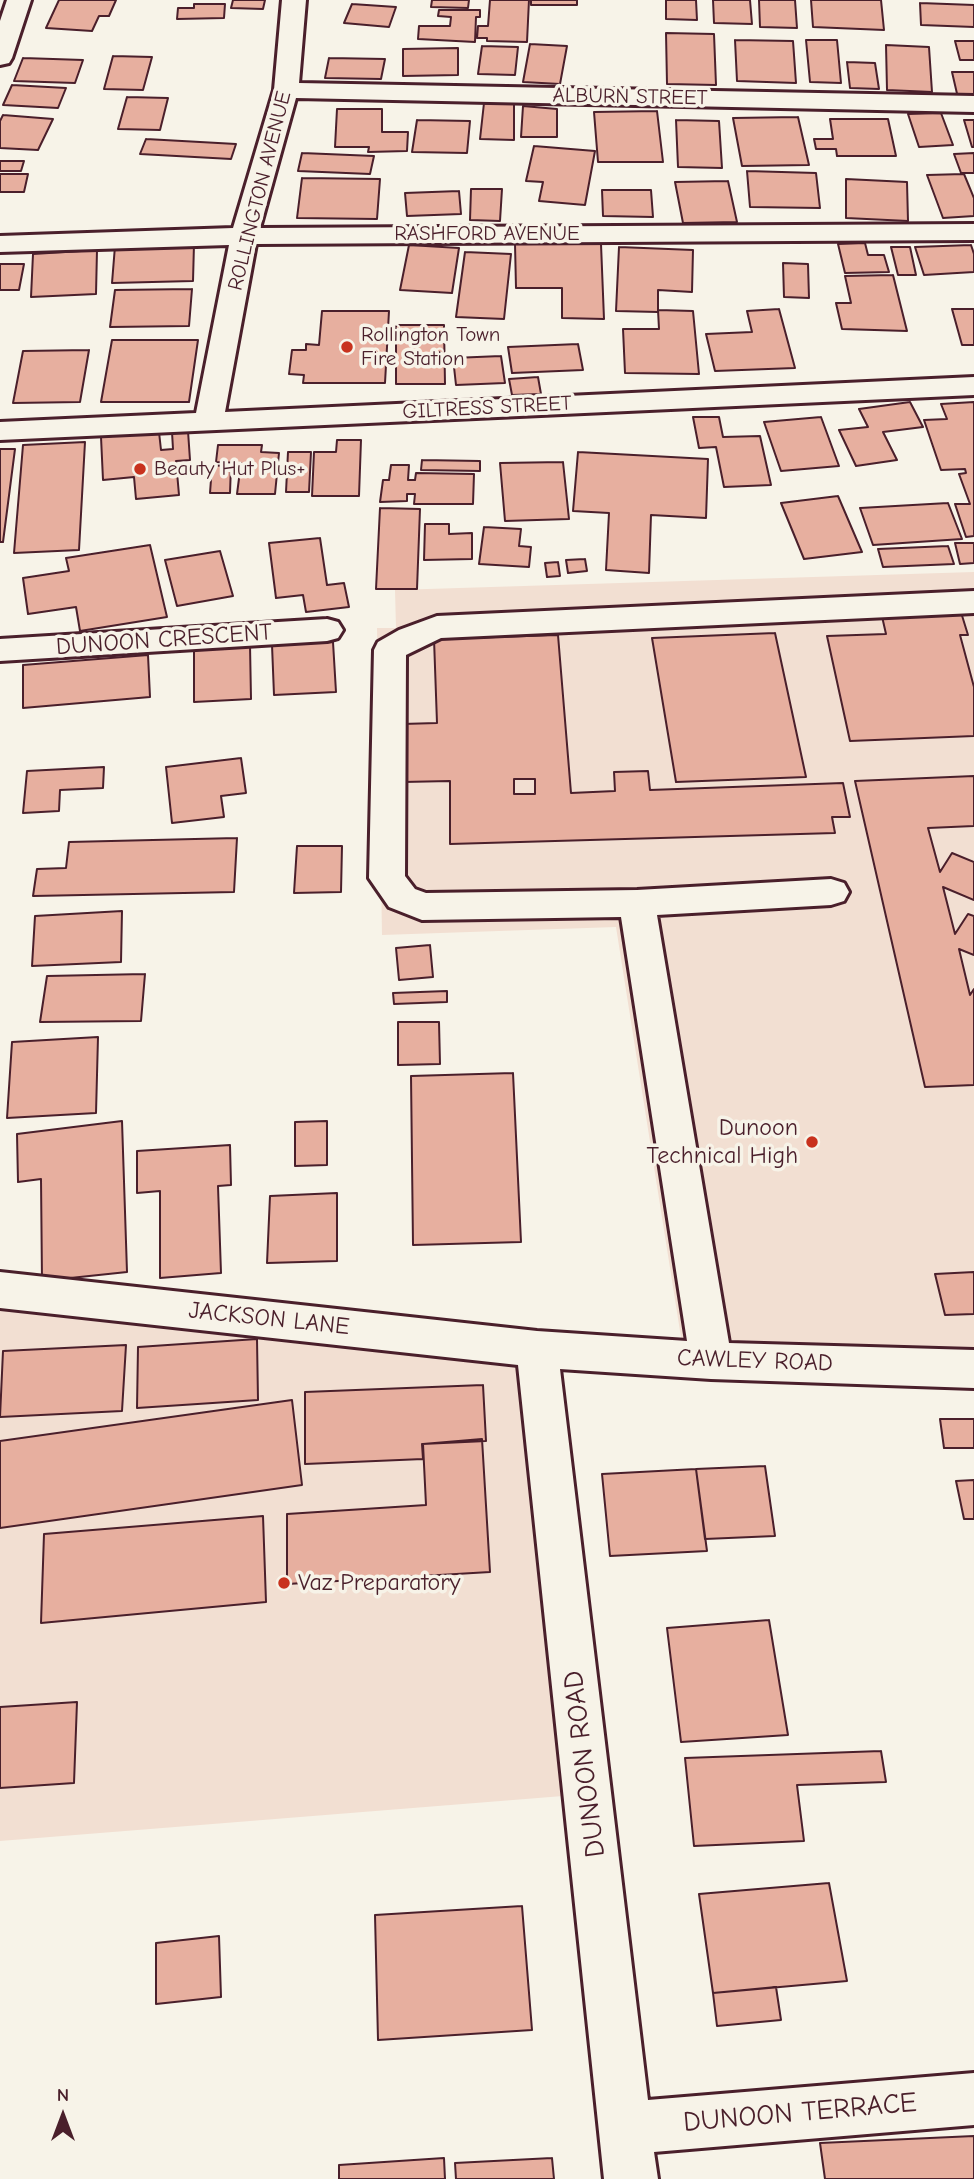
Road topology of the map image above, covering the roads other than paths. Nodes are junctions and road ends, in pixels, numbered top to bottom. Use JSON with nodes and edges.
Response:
{"nodes":[{"id":1,"x":19,"y":0,"type":"edge"},
{"id":2,"x":294,"y":0,"type":"edge"},
{"id":3,"x":0,"y":58,"type":"edge"},
{"id":4,"x":286,"y":90,"type":"junction"},
{"id":5,"x":974,"y":104,"type":"edge"},
{"id":6,"x":974,"y":232,"type":"edge"},
{"id":7,"x":244,"y":236,"type":"junction"},
{"id":8,"x":0,"y":244,"type":"edge"},
{"id":9,"x":974,"y":386,"type":"edge"},
{"id":10,"x":209,"y":421,"type":"junction"},
{"id":11,"x":0,"y":431,"type":"edge"},
{"id":12,"x":974,"y":602,"type":"edge"},
{"id":13,"x":327,"y":630,"type":"dead end"},
{"id":14,"x":0,"y":650,"type":"edge"},
{"id":15,"x":831,"y":892,"type":"dead end"},
{"id":16,"x":637,"y":903,"type":"junction"},
{"id":17,"x":0,"y":1290,"type":"edge"},
{"id":18,"x":537,"y":1349,"type":"junction"},
{"id":19,"x":711,"y":1361,"type":"junction"},
{"id":20,"x":974,"y":1369,"type":"edge"},
{"id":21,"x":974,"y":2099,"type":"edge"},
{"id":22,"x":626,"y":2128,"type":"junction"},
{"id":23,"x":631,"y":2179,"type":"edge"}],
"edges":[{"from":1,"to":3,"type":"street"},
{"from":2,"to":4,"type":"street","name":"ROLLINGTON AVENUE"},
{"from":4,"to":5,"type":"street","name":"ALBURN STREET"},
{"from":4,"to":7,"type":"street","name":"ROLLINGTON AVENUE"},
{"from":6,"to":7,"type":"street","name":"RASHFORD AVENUE"},
{"from":7,"to":8,"type":"street","name":"RASHFORD AVENUE"},
{"from":7,"to":10,"type":"street","name":"ROLLINGTON AVENUE"},
{"from":9,"to":10,"type":"street","name":"GILTRESS STREET"},
{"from":10,"to":11,"type":"street","name":"GILTRESS STREET"},
{"from":12,"to":16,"type":"street"},
{"from":13,"to":14,"type":"street","name":"DUNOON CRESCENT"},
{"from":15,"to":16,"type":"street"},
{"from":16,"to":19,"type":"street"},
{"from":17,"to":18,"type":"street","name":"JACKSON LANE"},
{"from":18,"to":19,"type":"street","name":"CAWLEY ROAD"},
{"from":18,"to":22,"type":"street","name":"DUNOON ROAD"},
{"from":19,"to":20,"type":"street","name":"CAWLEY ROAD"},
{"from":21,"to":22,"type":"street","name":"DUNOON TERRACE"},
{"from":22,"to":23,"type":"street","name":"DUNOON ROAD"}]}
